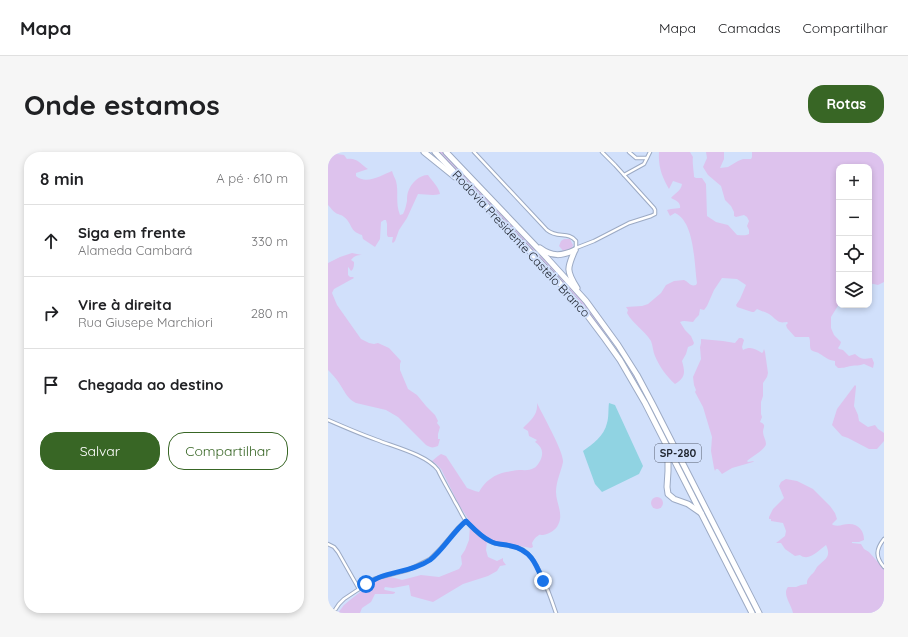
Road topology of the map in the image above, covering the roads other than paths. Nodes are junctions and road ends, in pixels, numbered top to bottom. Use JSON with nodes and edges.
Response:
{"nodes":[{"id":1,"x":424,"y":152,"type":"edge"},
{"id":2,"x":435,"y":152,"type":"edge"},
{"id":3,"x":446,"y":152,"type":"edge"},
{"id":4,"x":474,"y":152,"type":"edge"},
{"id":5,"x":602,"y":152,"type":"edge"},
{"id":6,"x":629,"y":152,"type":"edge"},
{"id":7,"x":650,"y":152,"type":"edge"},
{"id":8,"x":647,"y":158,"type":"junction"},
{"id":9,"x":624,"y":175,"type":"junction"},
{"id":10,"x":477,"y":196,"type":"junction"},
{"id":11,"x":527,"y":238,"type":"junction"},
{"id":12,"x":575,"y":249,"type":"junction"},
{"id":13,"x":586,"y":300,"type":"junction"},
{"id":14,"x":328,"y":420,"type":"edge"},
{"id":15,"x":668,"y":448,"type":"junction"},
{"id":16,"x":702,"y":514,"type":"junction"},
{"id":17,"x":466,"y":521,"type":"junction"},
{"id":18,"x":884,"y":539,"type":"edge"},
{"id":19,"x":328,"y":544,"type":"edge"},
{"id":20,"x":884,"y":567,"type":"edge"},
{"id":21,"x":359,"y":589,"type":"junction"},
{"id":22,"x":332,"y":613,"type":"edge"},
{"id":23,"x":556,"y":613,"type":"edge"},
{"id":24,"x":752,"y":613,"type":"edge"},
{"id":25,"x":758,"y":613,"type":"edge"}],
"edges":[{"from":1,"to":10,"type":"highway"},
{"from":2,"to":10,"type":"highway","name":"Rodovia Presidente Castelo Branco","number":"SP-280"},
{"from":3,"to":11,"type":"highway","name":"Rodovia Presidente Castelo Branco","number":"SP-280"},
{"from":4,"to":12,"type":"street"},
{"from":5,"to":9,"type":"street"},
{"from":6,"to":8,"type":"street"},
{"from":7,"to":8,"type":"street"},
{"from":8,"to":9,"type":"street"},
{"from":9,"to":12,"type":"street"},
{"from":10,"to":15,"type":"highway","name":"Rodovia Presidente Castelo Branco","number":"SP-280"},
{"from":11,"to":12,"type":"highway"},
{"from":11,"to":13,"type":"highway","name":"Rodovia Presidente Castelo Branco","number":"SP-280"},
{"from":12,"to":13,"type":"highway"},
{"from":13,"to":25,"type":"highway","name":"Rodovia Presidente Castelo Branco","number":"SP-280"},
{"from":14,"to":17,"type":"street"},
{"from":15,"to":16,"type":"highway","name":"Rodovia Presidente Castelo Branco","number":"SP-280"},
{"from":15,"to":16,"type":"highway"},
{"from":16,"to":24,"type":"highway","name":"Rodovia Presidente Castelo Branco","number":"SP-280"},
{"from":17,"to":21,"type":"street"},
{"from":17,"to":23,"type":"street"},
{"from":18,"to":20,"type":"street"},
{"from":19,"to":21,"type":"street"},
{"from":21,"to":22,"type":"street"}]}
